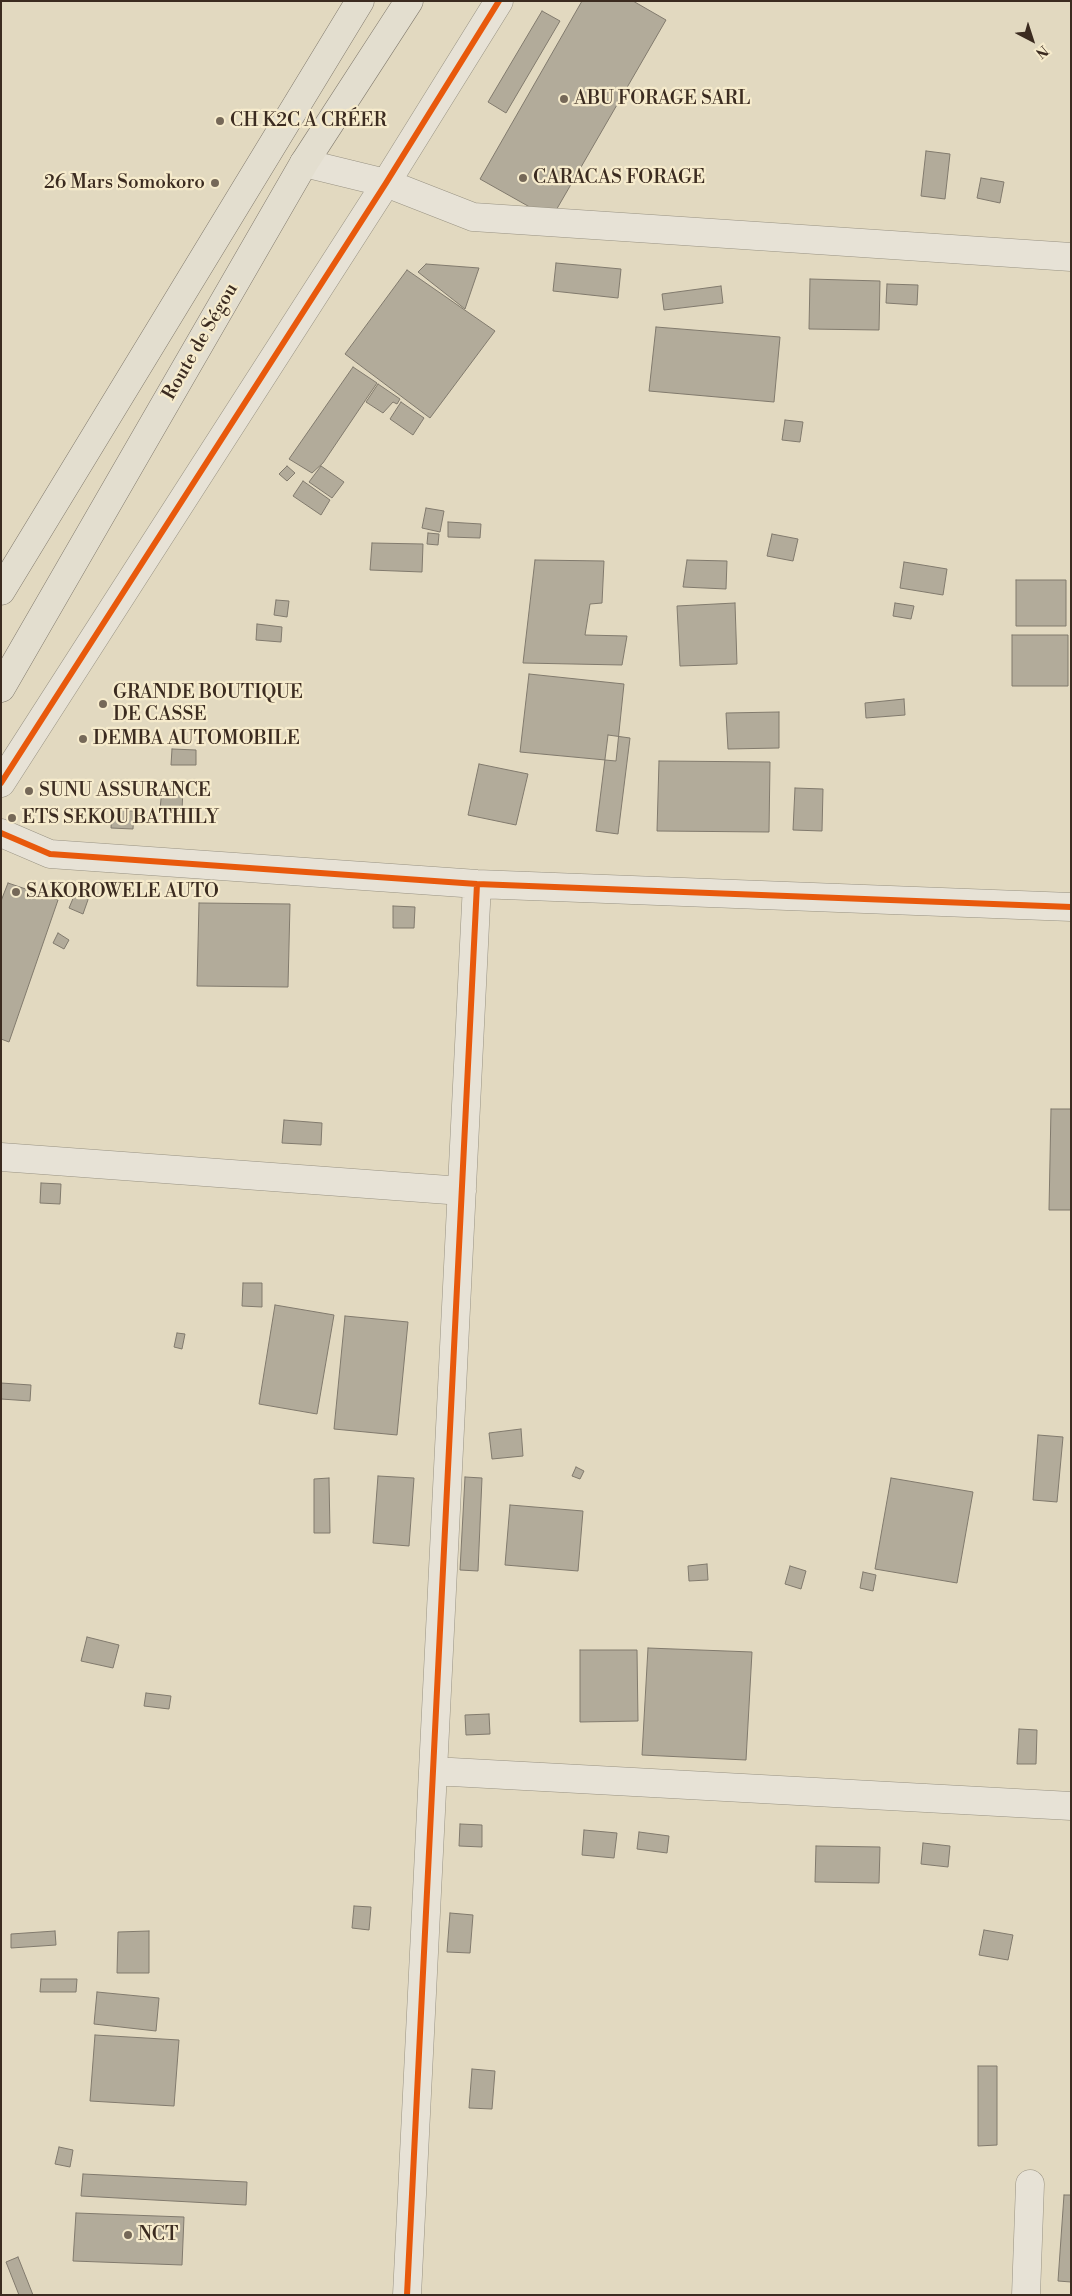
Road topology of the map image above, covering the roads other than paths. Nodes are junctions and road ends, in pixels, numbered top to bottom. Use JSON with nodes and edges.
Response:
{"nodes":[{"id":1,"x":360,"y":1,"type":"edge"},
{"id":2,"x":409,"y":1,"type":"edge"},
{"id":3,"x":499,"y":1,"type":"edge"},
{"id":4,"x":304,"y":163,"type":"junction"},
{"id":5,"x":386,"y":184,"type":"junction"},
{"id":6,"x":1071,"y":257,"type":"edge"},
{"id":7,"x":1,"y":591,"type":"edge"},
{"id":8,"x":1,"y":688,"type":"edge"},
{"id":9,"x":1,"y":783,"type":"edge"},
{"id":10,"x":1,"y":833,"type":"edge"},
{"id":11,"x":477,"y":884,"type":"junction"},
{"id":12,"x":1071,"y":907,"type":"edge"},
{"id":13,"x":1,"y":1157,"type":"edge"},
{"id":14,"x":462,"y":1191,"type":"junction"},
{"id":15,"x":433,"y":1771,"type":"junction"},
{"id":16,"x":1071,"y":1806,"type":"edge"},
{"id":17,"x":1030,"y":2184,"type":"dead end"},
{"id":18,"x":407,"y":2295,"type":"edge"},
{"id":19,"x":1026,"y":2295,"type":"edge"}],
"edges":[{"from":1,"to":7,"type":"highway"},
{"from":2,"to":4,"type":"highway","name":"Route de Ségou"},
{"from":3,"to":5,"type":"street"},
{"from":4,"to":5,"type":"street"},
{"from":4,"to":8,"type":"highway","name":"Route de Ségou"},
{"from":5,"to":6,"type":"street"},
{"from":5,"to":9,"type":"street"},
{"from":10,"to":11,"type":"street"},
{"from":11,"to":12,"type":"street"},
{"from":11,"to":14,"type":"street"},
{"from":13,"to":14,"type":"street"},
{"from":14,"to":15,"type":"street"},
{"from":15,"to":16,"type":"street"},
{"from":15,"to":18,"type":"street"},
{"from":17,"to":19,"type":"street"}]}
